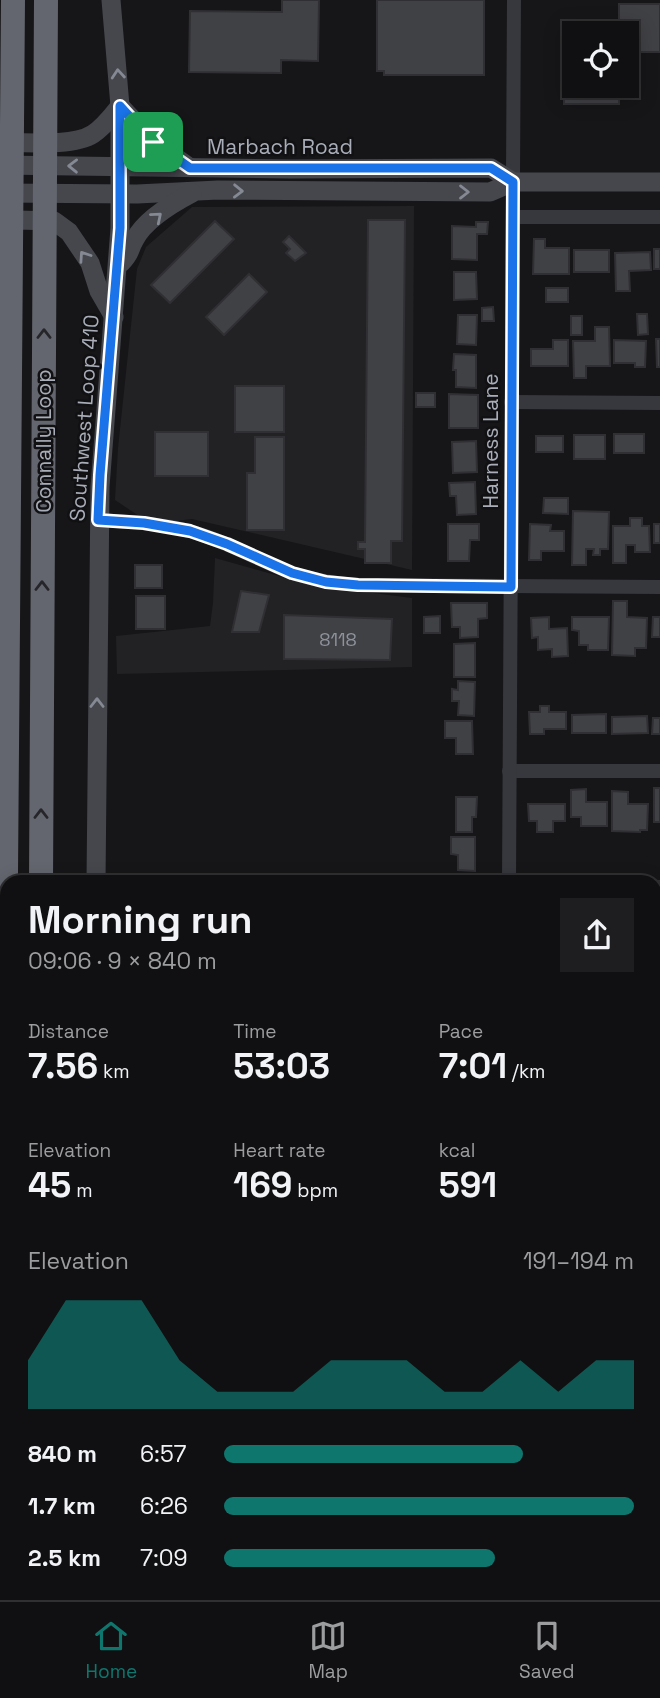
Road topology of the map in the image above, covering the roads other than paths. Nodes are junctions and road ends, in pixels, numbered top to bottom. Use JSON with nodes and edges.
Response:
{"nodes":[{"id":1,"x":13,"y":0,"type":"edge"},
{"id":2,"x":48,"y":0,"type":"edge"},
{"id":3,"x":111,"y":0,"type":"edge"},
{"id":4,"x":514,"y":0,"type":"edge"},
{"id":5,"x":120,"y":106,"type":"junction"},
{"id":6,"x":0,"y":142,"type":"edge"},
{"id":7,"x":0,"y":165,"type":"edge"},
{"id":8,"x":121,"y":167,"type":"junction"},
{"id":9,"x":190,"y":168,"type":"junction"},
{"id":10,"x":513,"y":182,"type":"junction"},
{"id":11,"x":660,"y":182,"type":"edge"},
{"id":12,"x":196,"y":191,"type":"junction"},
{"id":13,"x":0,"y":193,"type":"edge"},
{"id":14,"x":121,"y":194,"type":"junction"},
{"id":15,"x":513,"y":217,"type":"junction"},
{"id":16,"x":660,"y":218,"type":"edge"},
{"id":17,"x":0,"y":222,"type":"edge"},
{"id":18,"x":118,"y":266,"type":"junction"},
{"id":19,"x":114,"y":317,"type":"junction"},
{"id":20,"x":511,"y":402,"type":"junction"},
{"id":21,"x":660,"y":403,"type":"edge"},
{"id":22,"x":98,"y":520,"type":"junction"},
{"id":23,"x":511,"y":587,"type":"junction"},
{"id":24,"x":660,"y":587,"type":"edge"},
{"id":25,"x":509,"y":771,"type":"junction"},
{"id":26,"x":660,"y":771,"type":"edge"},
{"id":27,"x":6,"y":875,"type":"edge"},
{"id":28,"x":41,"y":875,"type":"edge"},
{"id":29,"x":96,"y":875,"type":"edge"},
{"id":30,"x":509,"y":875,"type":"edge"}],
"edges":[{"from":1,"to":27,"type":"highway","name":"Connally Loop"},
{"from":28,"to":2,"type":"highway","name":"Connally Loop","one_way":true},
{"from":5,"to":3,"type":"main road","name":"Southwest Loop 410","one_way":true},
{"from":4,"to":10,"type":"street","name":"Harness Lane"},
{"from":5,"to":6,"type":"main road"},
{"from":5,"to":8,"type":"main road","name":"Southwest Loop 410"},
{"from":5,"to":9,"type":"main road"},
{"from":8,"to":7,"type":"main road","name":"Marbach Road","one_way":true},
{"from":8,"to":9,"type":"main road","name":"Marbach Road"},
{"from":8,"to":14,"type":"main road","name":"Southwest Loop 410"},
{"from":9,"to":10,"type":"main road","name":"Marbach Road"},
{"from":10,"to":11,"type":"main road","name":"Marbach Road"},
{"from":12,"to":10,"type":"main road","name":"Marbach Road","one_way":true},
{"from":10,"to":15,"type":"street","name":"Harness Lane"},
{"from":12,"to":14,"type":"main road","name":"Marbach Road"},
{"from":18,"to":12,"type":"main road","one_way":true},
{"from":13,"to":14,"type":"main road","name":"Marbach Road"},
{"from":14,"to":18,"type":"main road","name":"Southwest Loop 410"},
{"from":15,"to":16,"type":"street"},
{"from":15,"to":20,"type":"street","name":"Harness Lane"},
{"from":19,"to":17,"type":"main road","one_way":true},
{"from":18,"to":19,"type":"main road","name":"Southwest Loop 410"},
{"from":19,"to":22,"type":"main road","name":"Southwest Loop 410"},
{"from":20,"to":21,"type":"street"},
{"from":20,"to":23,"type":"street","name":"Harness Lane"},
{"from":22,"to":23,"type":"street"},
{"from":29,"to":22,"type":"main road","name":"Southwest Loop 410","one_way":true},
{"from":23,"to":24,"type":"street"},
{"from":23,"to":25,"type":"street","name":"Harness Lane"},
{"from":25,"to":26,"type":"street"},
{"from":25,"to":30,"type":"street","name":"Harness Lane"}]}
